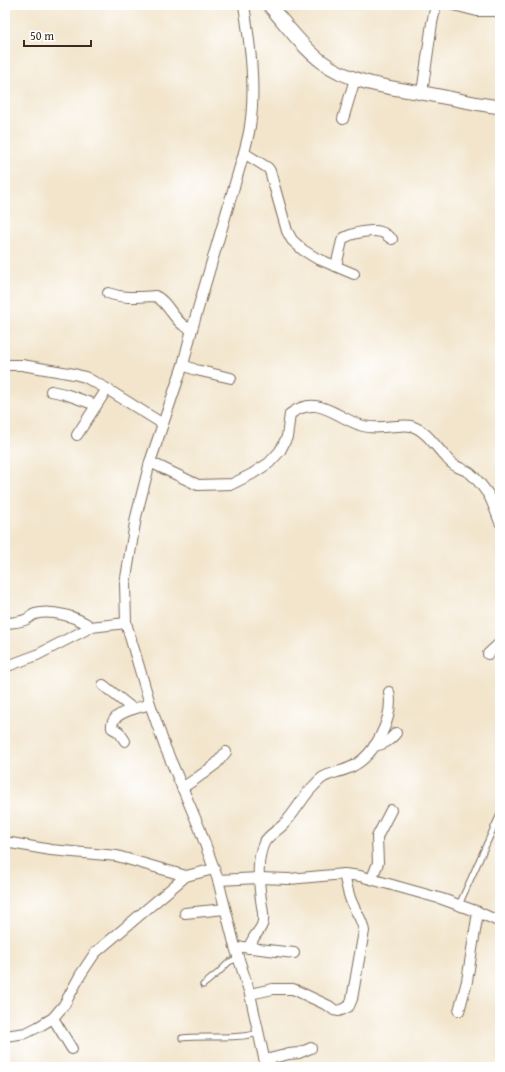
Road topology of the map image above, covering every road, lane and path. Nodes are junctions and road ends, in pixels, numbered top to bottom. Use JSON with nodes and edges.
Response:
{"nodes":[{"id":1,"x":244,"y":5,"type":"edge"},
{"id":2,"x":269,"y":5,"type":"edge"},
{"id":3,"x":436,"y":5,"type":"edge"},
{"id":4,"x":454,"y":5,"type":"edge"},
{"id":5,"x":500,"y":11,"type":"edge"},
{"id":6,"x":355,"y":79,"type":"junction"},
{"id":7,"x":422,"y":93,"type":"junction"},
{"id":8,"x":500,"y":107,"type":"edge"},
{"id":9,"x":343,"y":119,"type":"dead end"},
{"id":10,"x":244,"y":154,"type":"junction"},
{"id":11,"x":392,"y":239,"type":"dead end"},
{"id":12,"x":336,"y":266,"type":"junction"},
{"id":13,"x":354,"y":274,"type":"dead end"},
{"id":14,"x":108,"y":293,"type":"dead end"},
{"id":15,"x":192,"y":329,"type":"junction"},
{"id":16,"x":5,"y":364,"type":"edge"},
{"id":17,"x":183,"y":365,"type":"junction"},
{"id":18,"x":232,"y":378,"type":"dead end"},
{"id":19,"x":107,"y":389,"type":"junction"},
{"id":20,"x":51,"y":391,"type":"dead end"},
{"id":21,"x":96,"y":405,"type":"junction"},
{"id":22,"x":163,"y":424,"type":"junction"},
{"id":23,"x":77,"y":435,"type":"dead end"},
{"id":24,"x":150,"y":462,"type":"junction"},
{"id":25,"x":500,"y":522,"type":"edge"},
{"id":26,"x":9,"y":623,"type":"dead end"},
{"id":27,"x":126,"y":623,"type":"junction"},
{"id":28,"x":91,"y":627,"type":"junction"},
{"id":29,"x":500,"y":643,"type":"edge"},
{"id":30,"x":488,"y":654,"type":"dead end"},
{"id":31,"x":5,"y":667,"type":"edge"},
{"id":32,"x":103,"y":686,"type":"dead end"},
{"id":33,"x":389,"y":692,"type":"dead end"},
{"id":34,"x":150,"y":704,"type":"junction"},
{"id":35,"x":133,"y":709,"type":"junction"},
{"id":36,"x":396,"y":733,"type":"dead end"},
{"id":37,"x":126,"y":741,"type":"dead end"},
{"id":38,"x":374,"y":746,"type":"junction"},
{"id":39,"x":226,"y":752,"type":"dead end"},
{"id":40,"x":182,"y":788,"type":"junction"},
{"id":41,"x":391,"y":810,"type":"dead end"},
{"id":42,"x":500,"y":814,"type":"edge"},
{"id":43,"x":5,"y":842,"type":"edge"},
{"id":44,"x":214,"y":869,"type":"junction"},
{"id":45,"x":344,"y":874,"type":"junction"},
{"id":46,"x":186,"y":876,"type":"junction"},
{"id":47,"x":259,"y":878,"type":"junction"},
{"id":48,"x":372,"y":878,"type":"junction"},
{"id":49,"x":218,"y":880,"type":"junction"},
{"id":50,"x":459,"y":905,"type":"junction"},
{"id":51,"x":225,"y":909,"type":"junction"},
{"id":52,"x":478,"y":912,"type":"junction"},
{"id":53,"x":185,"y":913,"type":"dead end"},
{"id":54,"x":500,"y":922,"type":"edge"},
{"id":55,"x":236,"y":947,"type":"junction"},
{"id":56,"x":250,"y":948,"type":"junction"},
{"id":57,"x":294,"y":953,"type":"dead end"},
{"id":58,"x":239,"y":958,"type":"junction"},
{"id":59,"x":203,"y":986,"type":"dead end"},
{"id":60,"x":250,"y":994,"type":"junction"},
{"id":61,"x":459,"y":1011,"type":"dead end"},
{"id":62,"x":53,"y":1018,"type":"junction"},
{"id":63,"x":259,"y":1032,"type":"junction"},
{"id":64,"x":5,"y":1036,"type":"edge"},
{"id":65,"x":182,"y":1038,"type":"dead end"},
{"id":66,"x":310,"y":1048,"type":"dead end"},
{"id":67,"x":72,"y":1049,"type":"dead end"},
{"id":68,"x":266,"y":1064,"type":"edge"}],
"edges":[{"from":1,"to":10,"type":"street"},
{"from":2,"to":6,"type":"street"},
{"from":3,"to":7,"type":"street"},
{"from":4,"to":5,"type":"street"},
{"from":6,"to":7,"type":"street"},
{"from":6,"to":9,"type":"street"},
{"from":7,"to":8,"type":"street"},
{"from":10,"to":12,"type":"street"},
{"from":10,"to":15,"type":"street"},
{"from":11,"to":12,"type":"street"},
{"from":12,"to":13,"type":"street"},
{"from":14,"to":15,"type":"street"},
{"from":15,"to":17,"type":"street"},
{"from":16,"to":19,"type":"street"},
{"from":17,"to":18,"type":"street"},
{"from":17,"to":22,"type":"street"},
{"from":19,"to":21,"type":"street"},
{"from":19,"to":22,"type":"street"},
{"from":20,"to":21,"type":"street"},
{"from":21,"to":23,"type":"street"},
{"from":22,"to":24,"type":"street"},
{"from":24,"to":25,"type":"street"},
{"from":24,"to":27,"type":"street"},
{"from":26,"to":28,"type":"street"},
{"from":27,"to":28,"type":"street"},
{"from":27,"to":34,"type":"street"},
{"from":28,"to":31,"type":"street"},
{"from":29,"to":30,"type":"street"},
{"from":32,"to":35,"type":"street"},
{"from":33,"to":38,"type":"street"},
{"from":34,"to":35,"type":"street"},
{"from":34,"to":40,"type":"street"},
{"from":35,"to":37,"type":"street"},
{"from":36,"to":38,"type":"street"},
{"from":38,"to":47,"type":"street"},
{"from":39,"to":40,"type":"street"},
{"from":40,"to":44,"type":"street"},
{"from":41,"to":48,"type":"street"},
{"from":42,"to":50,"type":"lane"},
{"from":43,"to":46,"type":"street"},
{"from":44,"to":46,"type":"street"},
{"from":44,"to":49,"type":"street"},
{"from":45,"to":47,"type":"street"},
{"from":45,"to":48,"type":"street"},
{"from":45,"to":60,"type":"street"},
{"from":46,"to":62,"type":"street"},
{"from":47,"to":49,"type":"street"},
{"from":47,"to":56,"type":"street"},
{"from":48,"to":50,"type":"street"},
{"from":49,"to":51,"type":"street"},
{"from":50,"to":52,"type":"street"},
{"from":51,"to":53,"type":"street"},
{"from":51,"to":55,"type":"street"},
{"from":52,"to":54,"type":"street"},
{"from":52,"to":61,"type":"street"},
{"from":55,"to":56,"type":"street"},
{"from":55,"to":58,"type":"street"},
{"from":56,"to":57,"type":"street"},
{"from":58,"to":59,"type":"lane"},
{"from":58,"to":60,"type":"street"},
{"from":60,"to":63,"type":"street"},
{"from":62,"to":64,"type":"street"},
{"from":62,"to":67,"type":"street"},
{"from":63,"to":65,"type":"lane"},
{"from":63,"to":68,"type":"street"},
{"from":66,"to":68,"type":"street"}]}
